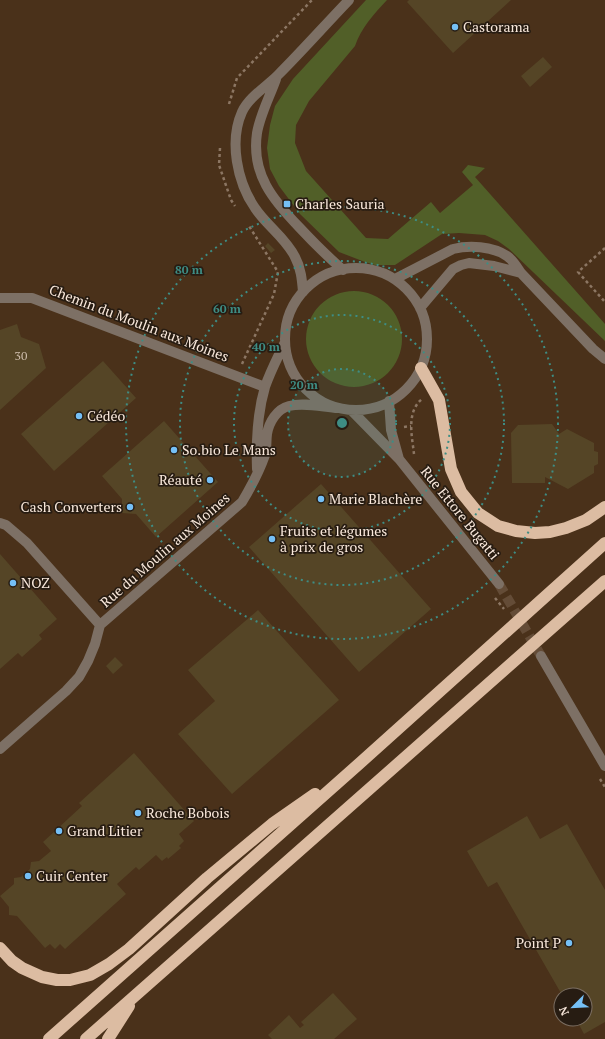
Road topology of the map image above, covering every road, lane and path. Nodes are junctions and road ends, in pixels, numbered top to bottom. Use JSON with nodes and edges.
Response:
{"nodes":[{"id":1,"x":348,"y":0,"type":"edge"},
{"id":2,"x":277,"y":76,"type":"junction"},
{"id":3,"x":605,"y":248,"type":"edge"},
{"id":4,"x":343,"y":270,"type":"junction"},
{"id":5,"x":521,"y":273,"type":"junction"},
{"id":6,"x":394,"y":279,"type":"junction"},
{"id":7,"x":303,"y":292,"type":"junction"},
{"id":8,"x":0,"y":298,"type":"edge"},
{"id":9,"x":605,"y":302,"type":"edge"},
{"id":10,"x":420,"y":308,"type":"junction"},
{"id":11,"x":285,"y":342,"type":"junction"},
{"id":12,"x":605,"y":359,"type":"edge"},
{"id":13,"x":421,"y":368,"type":"junction"},
{"id":14,"x":265,"y":387,"type":"junction"},
{"id":15,"x":433,"y":390,"type":"junction"},
{"id":16,"x":389,"y":402,"type":"junction"},
{"id":17,"x":338,"y":408,"type":"junction"},
{"id":18,"x":351,"y":410,"type":"junction"},
{"id":19,"x":411,"y":426,"type":"dead end"},
{"id":20,"x":399,"y":459,"type":"junction"},
{"id":21,"x":257,"y":473,"type":"junction"},
{"id":22,"x":605,"y":508,"type":"edge"},
{"id":23,"x":0,"y":523,"type":"edge"},
{"id":24,"x":605,"y":543,"type":"edge"},
{"id":25,"x":605,"y":581,"type":"edge"},
{"id":26,"x":499,"y":584,"type":"tunnel mouth"},
{"id":27,"x":100,"y":625,"type":"junction"},
{"id":28,"x":540,"y":656,"type":"tunnel mouth"},
{"id":29,"x":0,"y":749,"type":"edge"},
{"id":30,"x":360,"y":763,"type":"junction"},
{"id":31,"x":605,"y":766,"type":"edge"},
{"id":32,"x":0,"y":948,"type":"edge"},
{"id":33,"x":137,"y":994,"type":"junction"},
{"id":34,"x":49,"y":1039,"type":"edge"},
{"id":35,"x":86,"y":1039,"type":"edge"},
{"id":36,"x":108,"y":1039,"type":"edge"}],
"edges":[{"from":1,"to":2,"type":"street"},
{"from":2,"to":4,"type":"street"},
{"from":2,"to":7,"type":"street"},
{"from":3,"to":9,"type":"path"},
{"from":4,"to":6,"type":"street"},
{"from":4,"to":7,"type":"street"},
{"from":5,"to":6,"type":"street"},
{"from":5,"to":10,"type":"street"},
{"from":5,"to":12,"type":"street"},
{"from":6,"to":10,"type":"street"},
{"from":7,"to":11,"type":"street"},
{"from":8,"to":14,"type":"street","name":"Chemin du Moulin aux Moines"},
{"from":10,"to":13,"type":"street"},
{"from":11,"to":14,"type":"street","name":"Rue du Moulin aux Moines"},
{"from":11,"to":17,"type":"street"},
{"from":13,"to":15,"type":"highway"},
{"from":13,"to":16,"type":"street"},
{"from":14,"to":21,"type":"street","name":"Rue du Moulin aux Moines"},
{"from":15,"to":19,"type":"path"},
{"from":15,"to":22,"type":"highway"},
{"from":16,"to":18,"type":"street"},
{"from":16,"to":20,"type":"street","name":"Rue Ettore Bugatti"},
{"from":17,"to":18,"type":"street"},
{"from":17,"to":21,"type":"street","name":"Rue du Moulin aux Moines"},
{"from":18,"to":20,"type":"street","name":"Rue Ettore Bugatti"},
{"from":20,"to":26,"type":"street","name":"Rue Ettore Bugatti"},
{"from":21,"to":27,"type":"street","name":"Rue du Moulin aux Moines"},
{"from":23,"to":27,"type":"street","name":"Rue du Moulin aux Moines"},
{"from":24,"to":30,"type":"highway"},
{"from":25,"to":33,"type":"highway"},
{"from":27,"to":29,"type":"street","name":"Rue du Moulin aux Moines"},
{"from":28,"to":31,"type":"street"},
{"from":30,"to":32,"type":"highway"},
{"from":30,"to":34,"type":"highway"},
{"from":33,"to":35,"type":"highway"},
{"from":33,"to":36,"type":"highway"}]}
